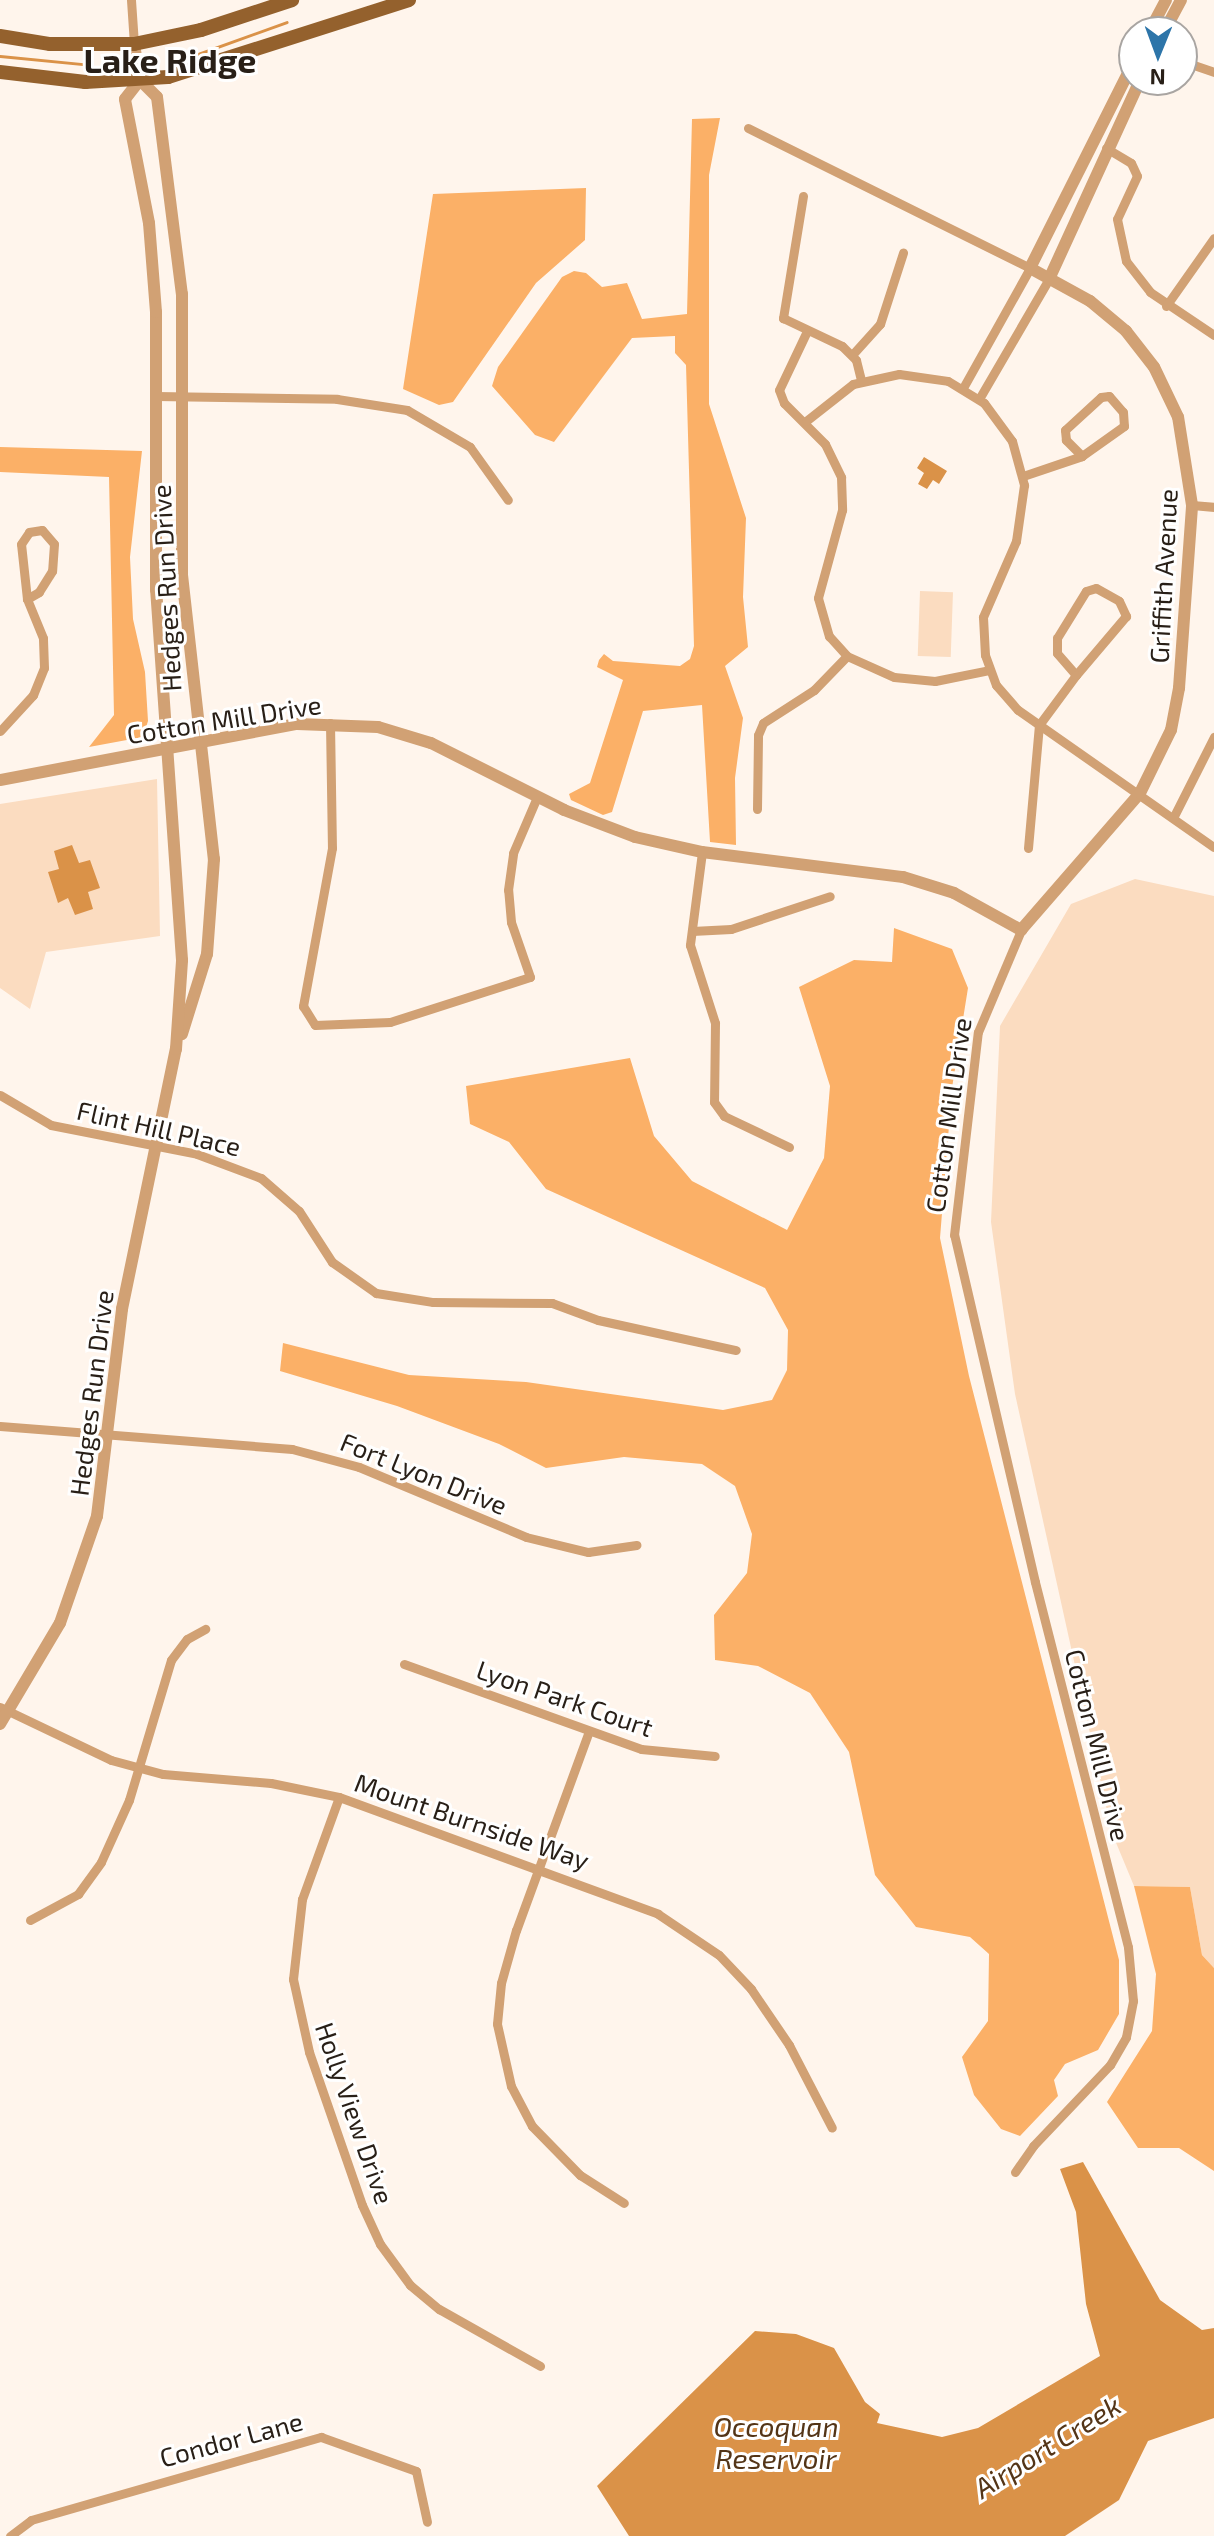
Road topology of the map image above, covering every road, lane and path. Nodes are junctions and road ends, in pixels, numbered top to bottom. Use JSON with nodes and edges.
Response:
{"nodes":[{"id":1,"x":131,"y":0,"type":"edge"},
{"id":2,"x":292,"y":0,"type":"edge"},
{"id":3,"x":409,"y":0,"type":"edge"},
{"id":4,"x":0,"y":36,"type":"edge"},
{"id":5,"x":134,"y":44,"type":"junction"},
{"id":6,"x":0,"y":72,"type":"edge"},
{"id":7,"x":140,"y":80,"type":"junction"},
{"id":8,"x":1118,"y":93,"type":"edge"},
{"id":9,"x":1132,"y":96,"type":"edge"},
{"id":10,"x":748,"y":128,"type":"dead end"},
{"id":11,"x":1105,"y":148,"type":"junction"},
{"id":12,"x":803,"y":196,"type":"dead end"},
{"id":13,"x":1214,"y":238,"type":"edge"},
{"id":14,"x":903,"y":253,"type":"dead end"},
{"id":15,"x":1030,"y":268,"type":"junction"},
{"id":16,"x":1050,"y":277,"type":"junction"},
{"id":17,"x":1166,"y":306,"type":"junction"},
{"id":18,"x":807,"y":331,"type":"junction"},
{"id":19,"x":1214,"y":335,"type":"edge"},
{"id":20,"x":852,"y":355,"type":"junction"},
{"id":21,"x":861,"y":380,"type":"junction"},
{"id":22,"x":963,"y":388,"type":"junction"},
{"id":23,"x":156,"y":396,"type":"junction"},
{"id":24,"x":184,"y":397,"type":"junction"},
{"id":25,"x":979,"y":399,"type":"junction"},
{"id":26,"x":806,"y":421,"type":"junction"},
{"id":27,"x":1082,"y":456,"type":"junction"},
{"id":28,"x":1023,"y":476,"type":"junction"},
{"id":29,"x":508,"y":500,"type":"dead end"},
{"id":30,"x":1192,"y":505,"type":"junction"},
{"id":31,"x":1214,"y":507,"type":"edge"},
{"id":32,"x":27,"y":599,"type":"junction"},
{"id":33,"x":187,"y":629,"type":"junction"},
{"id":34,"x":160,"y":632,"type":"junction"},
{"id":35,"x":847,"y":656,"type":"junction"},
{"id":36,"x":989,"y":670,"type":"junction"},
{"id":37,"x":1076,"y":675,"type":"junction"},
{"id":38,"x":330,"y":723,"type":"junction"},
{"id":39,"x":1039,"y":725,"type":"junction"},
{"id":40,"x":0,"y":731,"type":"edge"},
{"id":41,"x":1214,"y":737,"type":"edge"},
{"id":42,"x":200,"y":743,"type":"junction"},
{"id":43,"x":169,"y":749,"type":"junction"},
{"id":44,"x":0,"y":780,"type":"edge"},
{"id":45,"x":1140,"y":793,"type":"junction"},
{"id":46,"x":537,"y":797,"type":"junction"},
{"id":47,"x":757,"y":809,"type":"dead end"},
{"id":48,"x":1173,"y":818,"type":"junction"},
{"id":49,"x":1214,"y":847,"type":"edge"},
{"id":50,"x":1028,"y":848,"type":"dead end"},
{"id":51,"x":702,"y":852,"type":"junction"},
{"id":52,"x":830,"y":896,"type":"dead end"},
{"id":53,"x":1021,"y":930,"type":"junction"},
{"id":54,"x":692,"y":931,"type":"junction"},
{"id":55,"x":176,"y":1049,"type":"junction"},
{"id":56,"x":0,"y":1095,"type":"edge"},
{"id":57,"x":157,"y":1145,"type":"junction"},
{"id":58,"x":789,"y":1147,"type":"dead end"},
{"id":59,"x":736,"y":1350,"type":"dead end"},
{"id":60,"x":0,"y":1426,"type":"edge"},
{"id":61,"x":107,"y":1434,"type":"junction"},
{"id":62,"x":636,"y":1545,"type":"dead end"},
{"id":63,"x":205,"y":1629,"type":"dead end"},
{"id":64,"x":404,"y":1664,"type":"dead end"},
{"id":65,"x":4,"y":1709,"type":"edge"},
{"id":66,"x":0,"y":1724,"type":"edge"},
{"id":67,"x":589,"y":1731,"type":"junction"},
{"id":68,"x":715,"y":1756,"type":"dead end"},
{"id":69,"x":138,"y":1768,"type":"junction"},
{"id":70,"x":339,"y":1797,"type":"junction"},
{"id":71,"x":540,"y":1868,"type":"junction"},
{"id":72,"x":30,"y":1920,"type":"dead end"},
{"id":73,"x":832,"y":2128,"type":"dead end"},
{"id":74,"x":1015,"y":2172,"type":"dead end"},
{"id":75,"x":624,"y":2203,"type":"dead end"},
{"id":76,"x":540,"y":2366,"type":"dead end"},
{"id":77,"x":427,"y":2522,"type":"dead end"},
{"id":78,"x":10,"y":2536,"type":"edge"}],
"edges":[{"from":1,"to":5,"type":"street","name":"Hedges Run Drive"},
{"from":2,"to":5,"type":"main road"},
{"from":3,"to":7,"type":"main road"},
{"from":4,"to":5,"type":"main road"},
{"from":5,"to":7,"type":"street","name":"Hedges Run Drive"},
{"from":6,"to":7,"type":"main road"},
{"from":7,"to":23,"type":"street","name":"Hedges Run Drive"},
{"from":7,"to":24,"type":"street","name":"Hedges Run Drive"},
{"from":8,"to":15,"type":"street"},
{"from":9,"to":11,"type":"street"},
{"from":10,"to":15,"type":"street","name":"Griffith Avenue"},
{"from":11,"to":16,"type":"street"},
{"from":11,"to":17,"type":"street"},
{"from":12,"to":18,"type":"street"},
{"from":13,"to":17,"type":"street"},
{"from":14,"to":20,"type":"street"},
{"from":15,"to":16,"type":"street","name":"Griffith Avenue"},
{"from":15,"to":22,"type":"street"},
{"from":16,"to":25,"type":"street"},
{"from":16,"to":30,"type":"street","name":"Griffith Avenue"},
{"from":17,"to":19,"type":"street"},
{"from":18,"to":20,"type":"street"},
{"from":18,"to":26,"type":"street"},
{"from":20,"to":21,"type":"street"},
{"from":21,"to":22,"type":"street"},
{"from":21,"to":26,"type":"street"},
{"from":22,"to":25,"type":"street"},
{"from":23,"to":24,"type":"street"},
{"from":23,"to":34,"type":"street","name":"Hedges Run Drive"},
{"from":24,"to":29,"type":"street"},
{"from":24,"to":33,"type":"street","name":"Hedges Run Drive"},
{"from":25,"to":28,"type":"street"},
{"from":26,"to":35,"type":"street"},
{"from":27,"to":27,"type":"street"},
{"from":27,"to":28,"type":"street"},
{"from":28,"to":36,"type":"street"},
{"from":30,"to":31,"type":"street"},
{"from":30,"to":45,"type":"street","name":"Griffith Avenue"},
{"from":32,"to":32,"type":"street"},
{"from":32,"to":40,"type":"street"},
{"from":33,"to":34,"type":"street"},
{"from":33,"to":42,"type":"street","name":"Hedges Run Drive"},
{"from":34,"to":43,"type":"street","name":"Hedges Run Drive"},
{"from":35,"to":36,"type":"street"},
{"from":35,"to":47,"type":"street"},
{"from":36,"to":39,"type":"street"},
{"from":37,"to":37,"type":"street"},
{"from":37,"to":39,"type":"street"},
{"from":38,"to":42,"type":"street","name":"Cotton Mill Drive"},
{"from":38,"to":46,"type":"street","name":"Cotton Mill Drive"},
{"from":38,"to":46,"type":"street"},
{"from":39,"to":45,"type":"street"},
{"from":39,"to":50,"type":"street"},
{"from":41,"to":48,"type":"street"},
{"from":42,"to":43,"type":"street","name":"Cotton Mill Drive"},
{"from":42,"to":55,"type":"street","name":"Hedges Run Drive"},
{"from":43,"to":44,"type":"street","name":"Cotton Mill Drive"},
{"from":43,"to":55,"type":"street","name":"Hedges Run Drive"},
{"from":45,"to":48,"type":"street"},
{"from":45,"to":53,"type":"street","name":"Griffith Avenue"},
{"from":46,"to":51,"type":"street","name":"Cotton Mill Drive"},
{"from":48,"to":49,"type":"street"},
{"from":51,"to":53,"type":"street","name":"Cotton Mill Drive"},
{"from":51,"to":54,"type":"street"},
{"from":52,"to":54,"type":"street"},
{"from":53,"to":74,"type":"street","name":"Cotton Mill Drive"},
{"from":54,"to":58,"type":"street"},
{"from":55,"to":57,"type":"street","name":"Hedges Run Drive"},
{"from":56,"to":57,"type":"street","name":"Flint Hill Place"},
{"from":57,"to":59,"type":"street","name":"Flint Hill Place"},
{"from":57,"to":61,"type":"street","name":"Hedges Run Drive"},
{"from":60,"to":61,"type":"street","name":"Fort Lyon Drive"},
{"from":61,"to":62,"type":"street","name":"Fort Lyon Drive"},
{"from":61,"to":65,"type":"street","name":"Hedges Run Drive"},
{"from":63,"to":69,"type":"street"},
{"from":64,"to":67,"type":"street","name":"Lyon Park Court"},
{"from":65,"to":66,"type":"street","name":"Hedges Run Drive"},
{"from":65,"to":69,"type":"street","name":"Mount Burnside Way"},
{"from":67,"to":68,"type":"street","name":"Lyon Park Court"},
{"from":67,"to":71,"type":"street"},
{"from":69,"to":70,"type":"street","name":"Mount Burnside Way"},
{"from":69,"to":72,"type":"street"},
{"from":70,"to":71,"type":"street","name":"Mount Burnside Way"},
{"from":70,"to":76,"type":"street","name":"Holly View Drive"},
{"from":71,"to":73,"type":"street","name":"Mount Burnside Way"},
{"from":71,"to":75,"type":"street"},
{"from":77,"to":78,"type":"street","name":"Condor Lane"}]}
